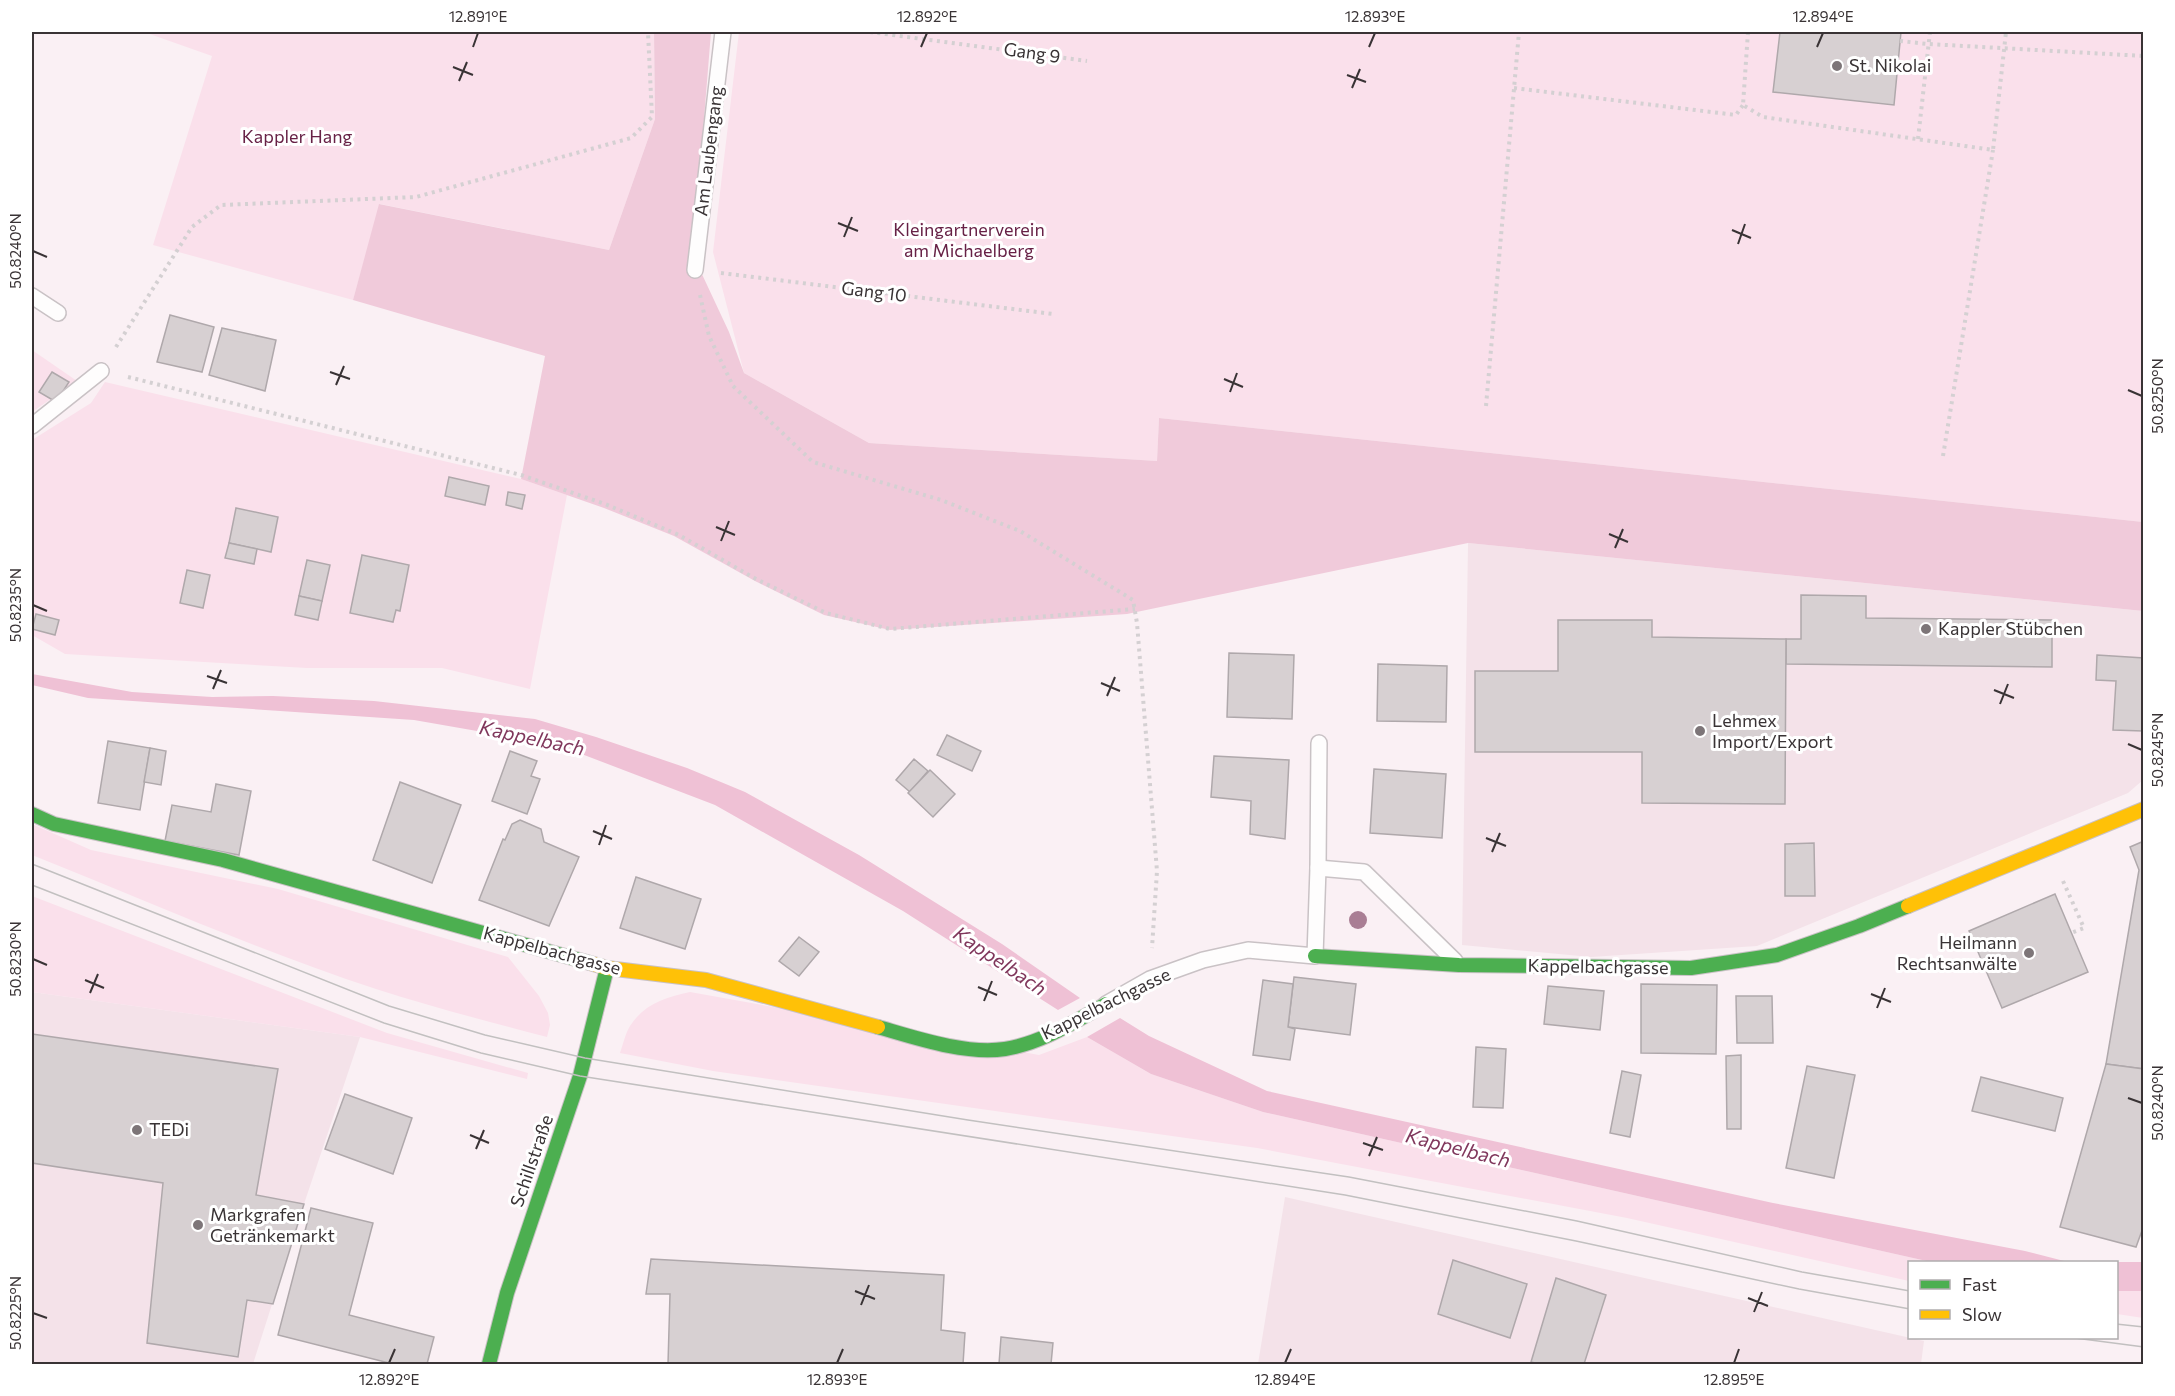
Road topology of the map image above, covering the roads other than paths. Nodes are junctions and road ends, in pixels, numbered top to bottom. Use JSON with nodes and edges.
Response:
{"nodes":[{"id":1,"x":723,"y":32,"type":"edge"},
{"id":2,"x":695,"y":270,"type":"road end"},
{"id":3,"x":32,"y":296,"type":"edge"},
{"id":4,"x":58,"y":313,"type":"dead end"},
{"id":5,"x":101,"y":371,"type":"road end"},
{"id":6,"x":32,"y":426,"type":"edge"},
{"id":7,"x":1319,"y":743,"type":"dead end"},
{"id":8,"x":2144,"y":809,"type":"edge"},
{"id":9,"x":32,"y":814,"type":"edge"},
{"id":10,"x":1318,"y":868,"type":"junction"},
{"id":11,"x":1315,"y":956,"type":"junction"},
{"id":12,"x":1459,"y":965,"type":"junction"},
{"id":13,"x":608,"y":968,"type":"junction"},
{"id":14,"x":1106,"y":1004,"type":"joint"},
{"id":15,"x":489,"y":1365,"type":"edge"}],
"edges":[{"from":1,"to":2,"type":"lane","name":"Am Laubengang"},
{"from":3,"to":4,"type":"lane"},
{"from":5,"to":6,"type":"lane"},
{"from":7,"to":10,"type":"lane"},
{"from":8,"to":12,"type":"street","name":"Kappelbachgasse"},
{"from":9,"to":13,"type":"street","name":"Kappelbachgasse"},
{"from":10,"to":11,"type":"lane"},
{"from":10,"to":12,"type":"lane"},
{"from":11,"to":12,"type":"street","name":"Kappelbachgasse"},
{"from":11,"to":14,"type":"lane","name":"Kappelbachgasse"},
{"from":13,"to":14,"type":"street","name":"Kappelbachgasse"},
{"from":13,"to":15,"type":"street","name":"Schillstraße"}]}
